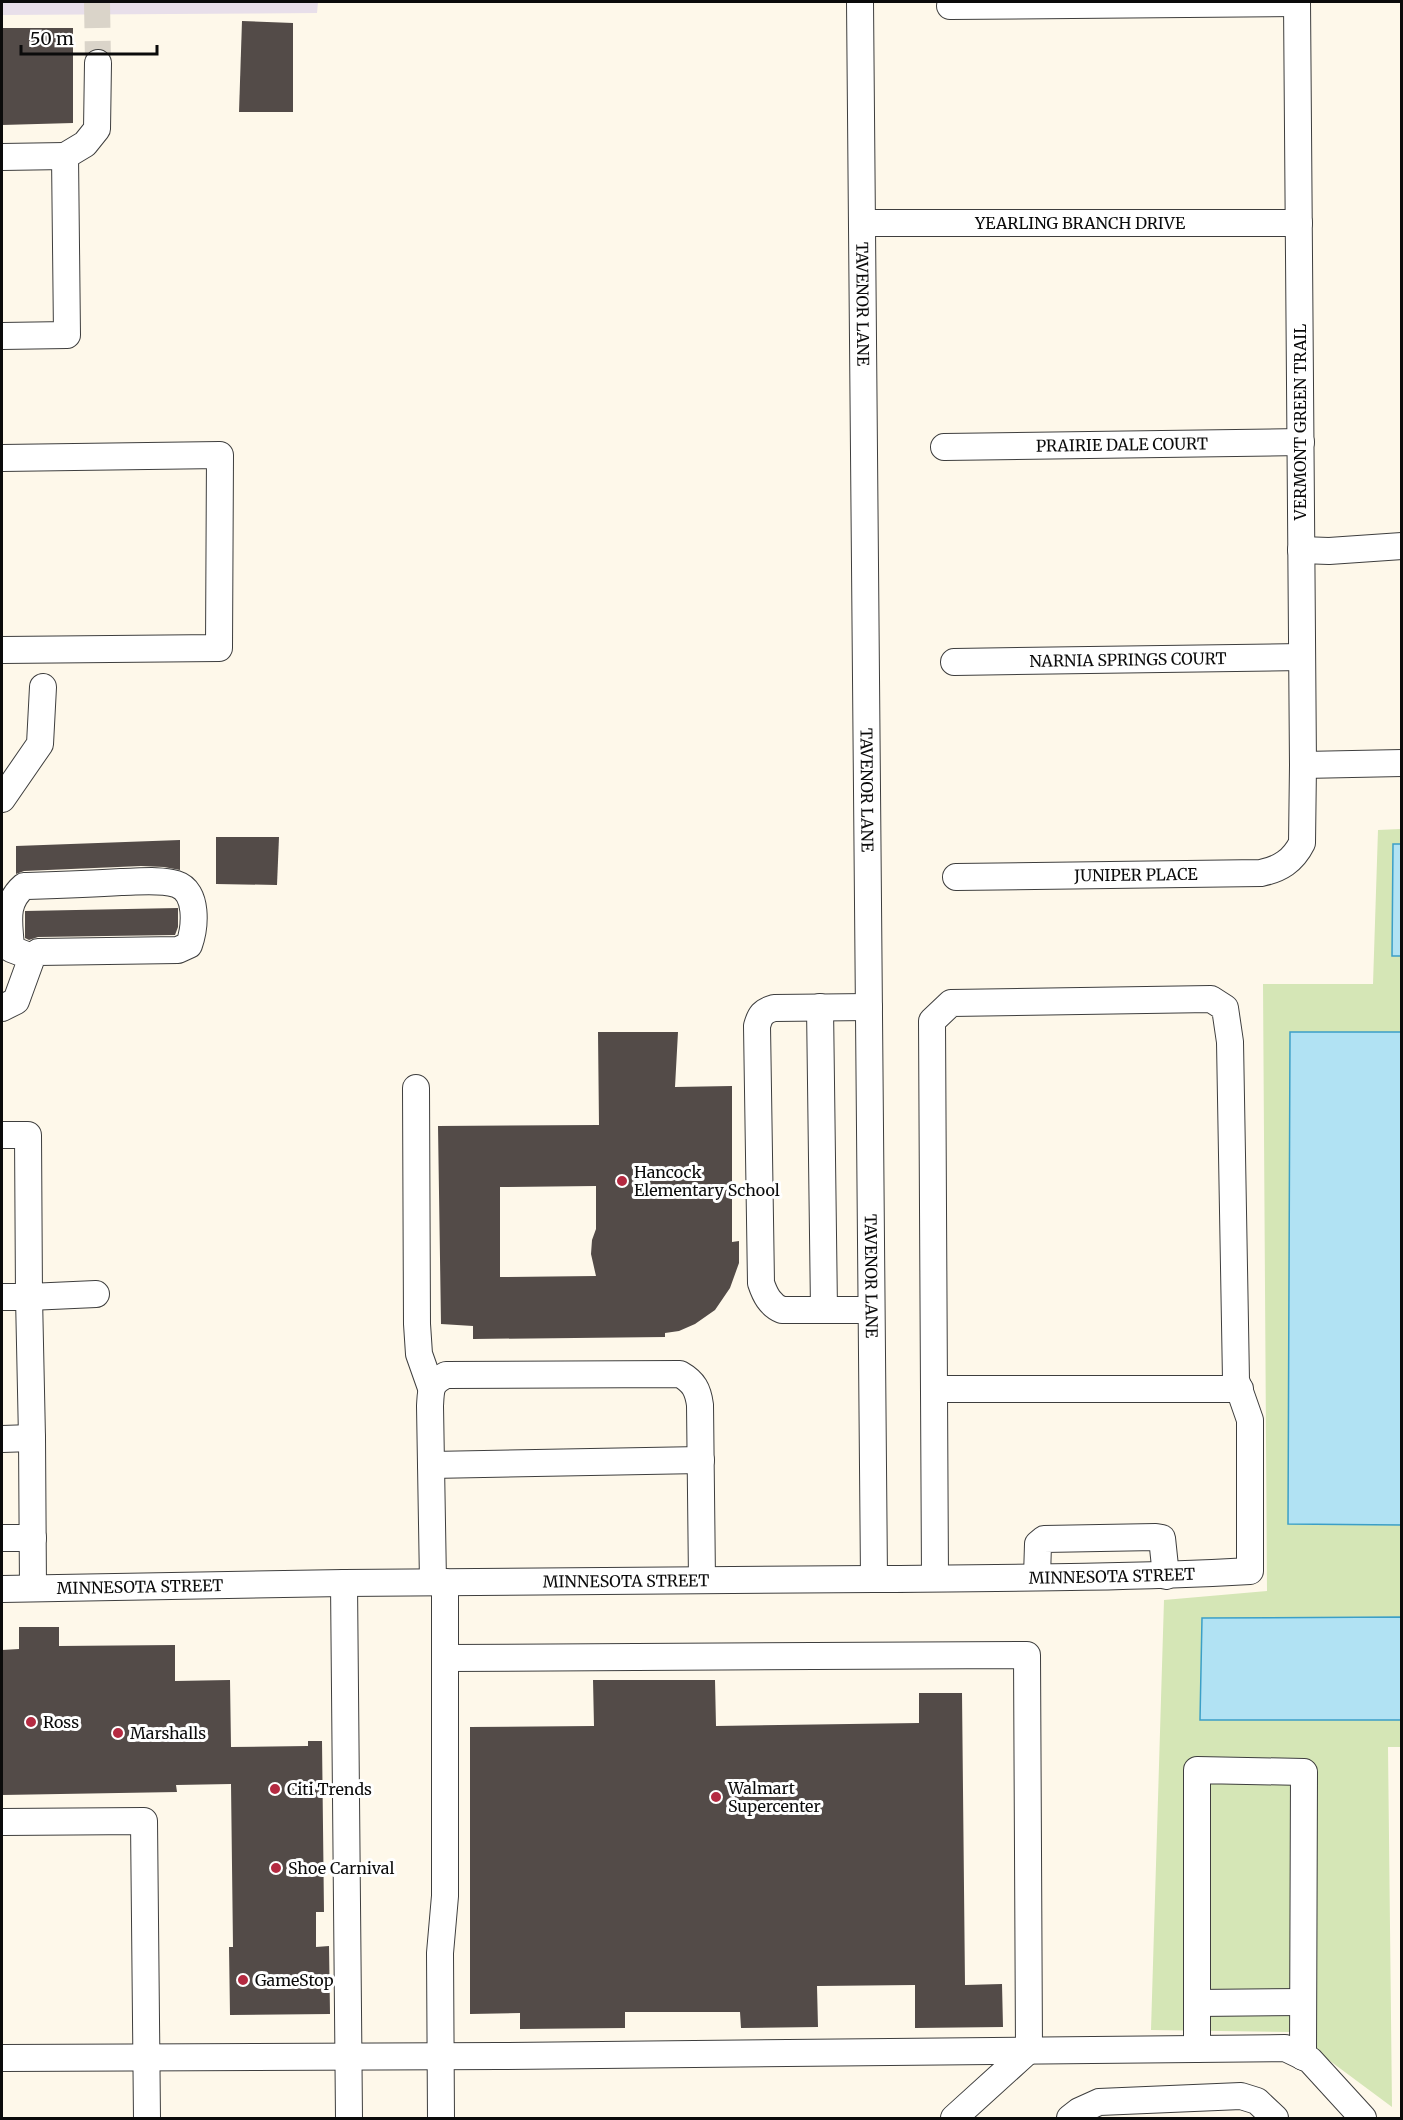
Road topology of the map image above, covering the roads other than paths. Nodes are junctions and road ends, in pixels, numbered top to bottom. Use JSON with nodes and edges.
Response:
{"nodes":[{"id":1,"x":860,"y":2,"type":"edge"},
{"id":2,"x":1297,"y":2,"type":"edge"},
{"id":3,"x":950,"y":6,"type":"dead end"},
{"id":4,"x":98,"y":63,"type":"tunnel mouth"},
{"id":5,"x":65,"y":156,"type":"junction"},
{"id":6,"x":2,"y":157,"type":"edge"},
{"id":7,"x":862,"y":223,"type":"junction"},
{"id":8,"x":1299,"y":223,"type":"junction"},
{"id":9,"x":2,"y":336,"type":"edge"},
{"id":10,"x":1300,"y":442,"type":"junction"},
{"id":11,"x":944,"y":447,"type":"dead end"},
{"id":12,"x":2,"y":458,"type":"edge"},
{"id":13,"x":1401,"y":546,"type":"edge"},
{"id":14,"x":1301,"y":550,"type":"junction"},
{"id":15,"x":2,"y":650,"type":"edge"},
{"id":16,"x":1302,"y":657,"type":"junction"},
{"id":17,"x":954,"y":662,"type":"dead end"},
{"id":18,"x":43,"y":687,"type":"dead end"},
{"id":19,"x":1401,"y":763,"type":"edge"},
{"id":20,"x":1303,"y":765,"type":"junction"},
{"id":21,"x":3,"y":795,"type":"edge"},
{"id":22,"x":1302,"y":843,"type":"joint"},
{"id":23,"x":956,"y":877,"type":"dead end"},
{"id":24,"x":32,"y":957,"type":"junction"},
{"id":25,"x":820,"y":1007,"type":"junction"},
{"id":26,"x":869,"y":1007,"type":"junction"},
{"id":27,"x":2,"y":1008,"type":"edge"},
{"id":28,"x":416,"y":1088,"type":"dead end"},
{"id":29,"x":2,"y":1135,"type":"edge"},
{"id":30,"x":96,"y":1294,"type":"dead end"},
{"id":31,"x":2,"y":1297,"type":"edge"},
{"id":32,"x":29,"y":1297,"type":"junction"},
{"id":33,"x":824,"y":1310,"type":"junction"},
{"id":34,"x":872,"y":1310,"type":"junction"},
{"id":35,"x":431,"y":1388,"type":"junction"},
{"id":36,"x":934,"y":1389,"type":"junction"},
{"id":37,"x":1240,"y":1389,"type":"junction"},
{"id":38,"x":32,"y":1438,"type":"junction"},
{"id":39,"x":2,"y":1439,"type":"edge"},
{"id":40,"x":701,"y":1460,"type":"junction"},
{"id":41,"x":431,"y":1465,"type":"junction"},
{"id":42,"x":2,"y":1538,"type":"edge"},
{"id":43,"x":33,"y":1538,"type":"junction"},
{"id":44,"x":1166,"y":1576,"type":"junction"},
{"id":45,"x":1037,"y":1577,"type":"junction"},
{"id":46,"x":935,"y":1578,"type":"junction"},
{"id":47,"x":874,"y":1579,"type":"junction"},
{"id":48,"x":702,"y":1580,"type":"junction"},
{"id":49,"x":439,"y":1582,"type":"junction"},
{"id":50,"x":344,"y":1583,"type":"junction"},
{"id":51,"x":33,"y":1588,"type":"junction"},
{"id":52,"x":2,"y":1589,"type":"edge"},
{"id":53,"x":446,"y":1658,"type":"junction"},
{"id":54,"x":2,"y":1822,"type":"edge"},
{"id":55,"x":1303,"y":2002,"type":"junction"},
{"id":56,"x":1197,"y":2003,"type":"junction"},
{"id":57,"x":1197,"y":2049,"type":"junction"},
{"id":58,"x":1029,"y":2050,"type":"junction"},
{"id":59,"x":348,"y":2055,"type":"junction"},
{"id":60,"x":441,"y":2056,"type":"junction"},
{"id":61,"x":1303,"y":2056,"type":"junction"},
{"id":62,"x":146,"y":2057,"type":"junction"},
{"id":63,"x":2,"y":2058,"type":"edge"},
{"id":64,"x":147,"y":2118,"type":"edge"},
{"id":65,"x":349,"y":2118,"type":"edge"},
{"id":66,"x":441,"y":2118,"type":"edge"},
{"id":67,"x":954,"y":2118,"type":"edge"},
{"id":68,"x":1070,"y":2118,"type":"edge"},
{"id":69,"x":1275,"y":2118,"type":"edge"},
{"id":70,"x":1363,"y":2118,"type":"edge"}],
"edges":[{"from":1,"to":7,"type":"street","name":"TAVENOR LANE"},
{"from":2,"to":3,"type":"street"},
{"from":2,"to":8,"type":"street","name":"VERMONT GREEN TRAIL"},
{"from":4,"to":5,"type":"street"},
{"from":5,"to":6,"type":"street"},
{"from":5,"to":9,"type":"street"},
{"from":7,"to":8,"type":"street","name":"YEARLING BRANCH DRIVE"},
{"from":7,"to":26,"type":"street","name":"TAVENOR LANE"},
{"from":8,"to":10,"type":"street","name":"VERMONT GREEN TRAIL"},
{"from":10,"to":11,"type":"street","name":"PRAIRIE DALE COURT"},
{"from":10,"to":14,"type":"street","name":"VERMONT GREEN TRAIL"},
{"from":12,"to":15,"type":"street"},
{"from":13,"to":14,"type":"street"},
{"from":14,"to":16,"type":"street","name":"VERMONT GREEN TRAIL"},
{"from":16,"to":17,"type":"street","name":"NARNIA SPRINGS COURT"},
{"from":16,"to":20,"type":"street","name":"VERMONT GREEN TRAIL"},
{"from":18,"to":21,"type":"street"},
{"from":19,"to":20,"type":"street"},
{"from":20,"to":22,"type":"street","name":"VERMONT GREEN TRAIL"},
{"from":22,"to":23,"type":"street","name":"JUNIPER PLACE"},
{"from":24,"to":24,"type":"street"},
{"from":24,"to":27,"type":"street"},
{"from":25,"to":26,"type":"street"},
{"from":25,"to":33,"type":"street"},
{"from":25,"to":33,"type":"street"},
{"from":26,"to":34,"type":"street","name":"TAVENOR LANE"},
{"from":28,"to":35,"type":"street"},
{"from":29,"to":32,"type":"street"},
{"from":30,"to":32,"type":"street"},
{"from":31,"to":32,"type":"street"},
{"from":32,"to":38,"type":"street"},
{"from":33,"to":34,"type":"street"},
{"from":34,"to":47,"type":"street","name":"TAVENOR LANE"},
{"from":35,"to":40,"type":"street"},
{"from":35,"to":41,"type":"street"},
{"from":36,"to":37,"type":"street"},
{"from":36,"to":37,"type":"street"},
{"from":36,"to":46,"type":"street"},
{"from":37,"to":44,"type":"street","name":"MINNESOTA STREET"},
{"from":38,"to":39,"type":"street"},
{"from":38,"to":43,"type":"street"},
{"from":40,"to":41,"type":"street"},
{"from":40,"to":48,"type":"street"},
{"from":41,"to":49,"type":"street"},
{"from":42,"to":43,"type":"street"},
{"from":43,"to":51,"type":"street"},
{"from":44,"to":45,"type":"street","name":"MINNESOTA STREET"},
{"from":44,"to":45,"type":"street"},
{"from":45,"to":46,"type":"street","name":"MINNESOTA STREET"},
{"from":46,"to":47,"type":"street","name":"MINNESOTA STREET"},
{"from":47,"to":48,"type":"street","name":"MINNESOTA STREET"},
{"from":48,"to":49,"type":"street","name":"MINNESOTA STREET"},
{"from":49,"to":50,"type":"street","name":"MINNESOTA STREET"},
{"from":49,"to":53,"type":"street"},
{"from":50,"to":51,"type":"street","name":"MINNESOTA STREET"},
{"from":50,"to":59,"type":"street"},
{"from":51,"to":52,"type":"street","name":"MINNESOTA STREET"},
{"from":53,"to":58,"type":"street"},
{"from":53,"to":60,"type":"street"},
{"from":54,"to":62,"type":"street"},
{"from":55,"to":56,"type":"street"},
{"from":55,"to":56,"type":"street"},
{"from":55,"to":61,"type":"street"},
{"from":56,"to":57,"type":"street"},
{"from":57,"to":58,"type":"street"},
{"from":57,"to":61,"type":"street"},
{"from":58,"to":60,"type":"street"},
{"from":58,"to":67,"type":"street"},
{"from":59,"to":60,"type":"street"},
{"from":59,"to":62,"type":"street"},
{"from":59,"to":65,"type":"street"},
{"from":60,"to":66,"type":"street"},
{"from":61,"to":70,"type":"street"},
{"from":62,"to":63,"type":"street"},
{"from":62,"to":64,"type":"street"},
{"from":68,"to":69,"type":"street"}]}
